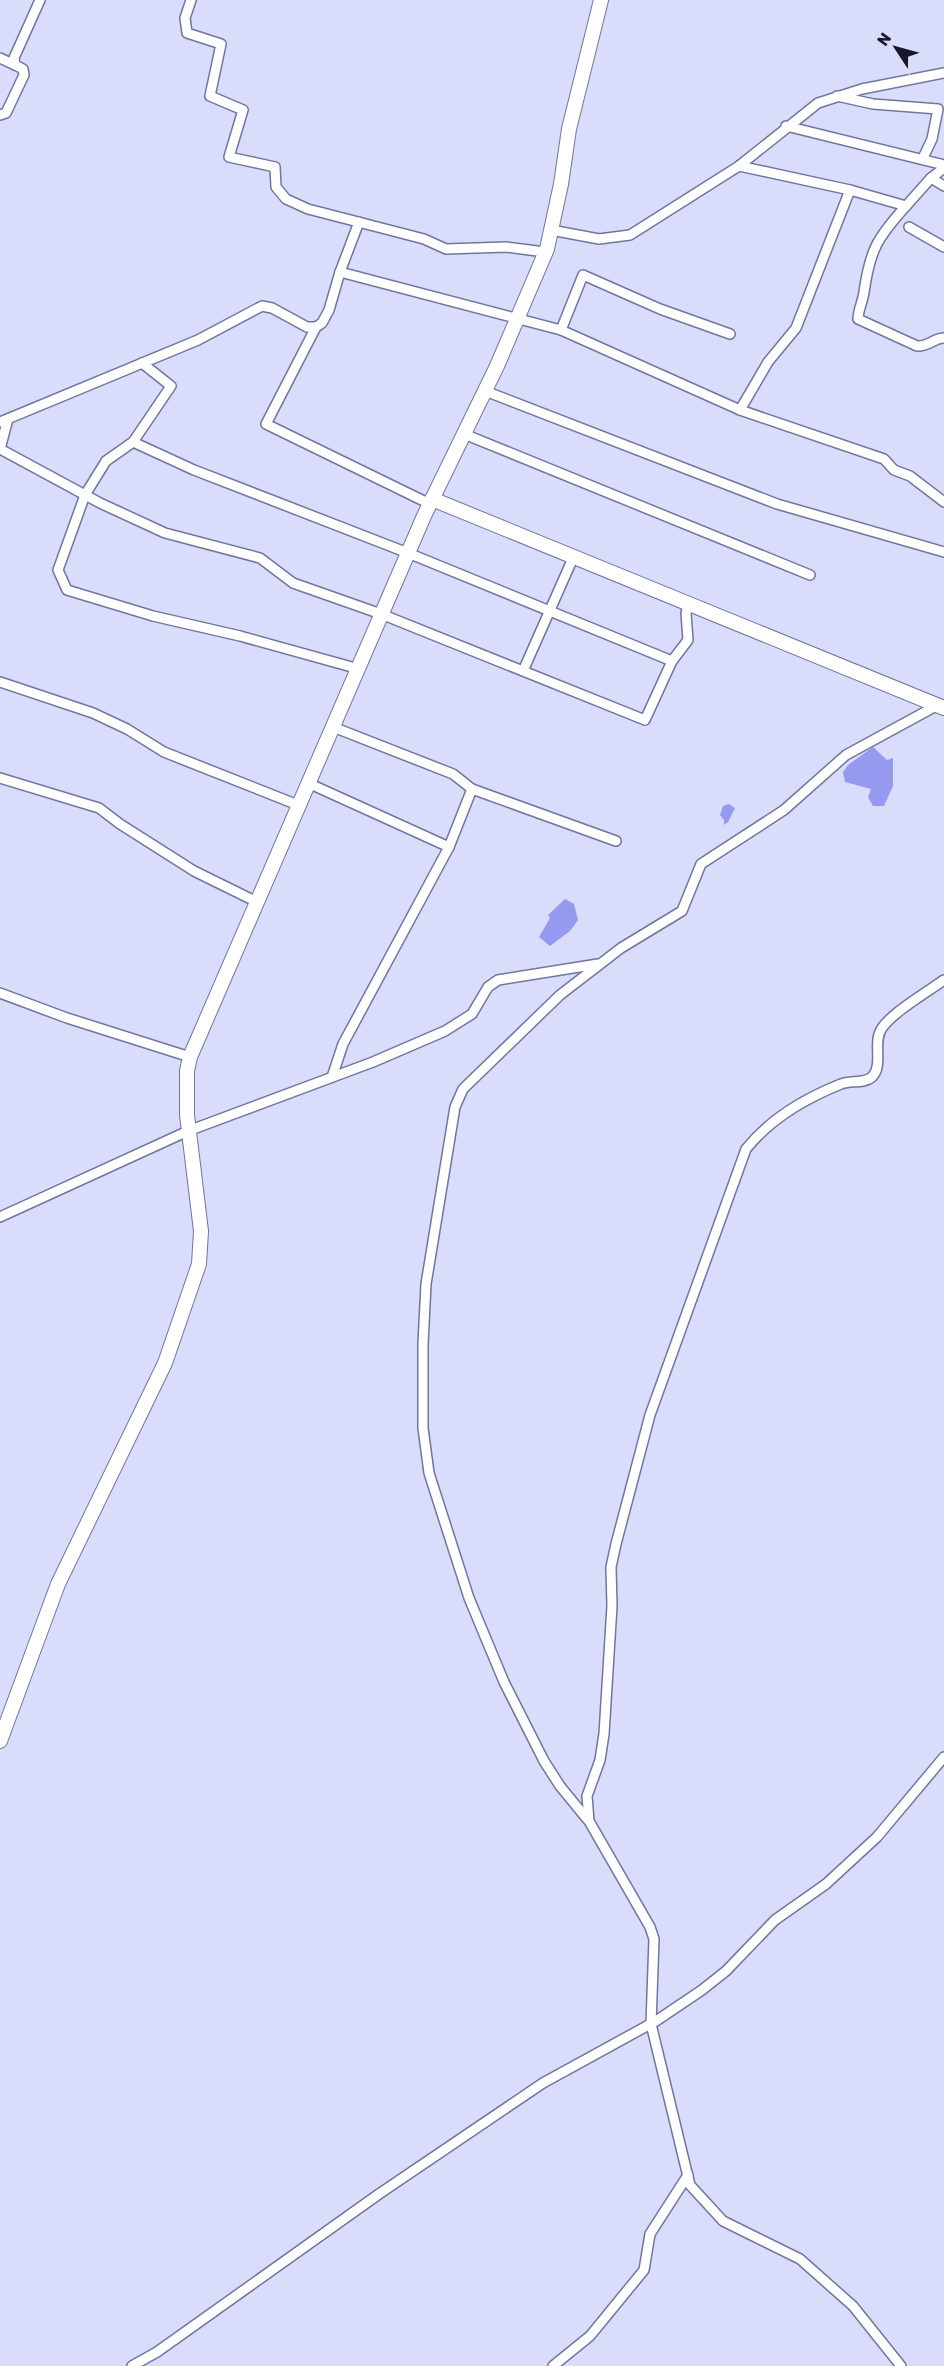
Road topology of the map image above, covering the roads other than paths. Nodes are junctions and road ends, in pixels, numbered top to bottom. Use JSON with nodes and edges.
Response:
{"nodes":[{"id":1,"x":40,"y":0,"type":"edge"},
{"id":2,"x":191,"y":0,"type":"edge"},
{"id":3,"x":601,"y":0,"type":"edge"},
{"id":4,"x":0,"y":58,"type":"edge"},
{"id":5,"x":15,"y":65,"type":"junction"},
{"id":6,"x":944,"y":74,"type":"edge"},
{"id":7,"x":835,"y":96,"type":"junction"},
{"id":8,"x":941,"y":110,"type":"edge"},
{"id":9,"x":0,"y":115,"type":"edge"},
{"id":10,"x":786,"y":126,"type":"junction"},
{"id":11,"x":923,"y":158,"type":"junction"},
{"id":12,"x":739,"y":166,"type":"junction"},
{"id":13,"x":944,"y":166,"type":"edge"},
{"id":14,"x":931,"y":178,"type":"junction"},
{"id":15,"x":944,"y":186,"type":"edge"},
{"id":16,"x":850,"y":190,"type":"junction"},
{"id":17,"x":906,"y":206,"type":"junction"},
{"id":18,"x":359,"y":222,"type":"junction"},
{"id":19,"x":909,"y":227,"type":"dead end"},
{"id":20,"x":551,"y":230,"type":"junction"},
{"id":21,"x":944,"y":247,"type":"edge"},
{"id":22,"x":546,"y":252,"type":"junction"},
{"id":23,"x":340,"y":272,"type":"junction"},
{"id":24,"x":518,"y":316,"type":"junction"},
{"id":25,"x":316,"y":327,"type":"junction"},
{"id":26,"x":561,"y":330,"type":"junction"},
{"id":27,"x":730,"y":334,"type":"dead end"},
{"id":28,"x":944,"y":338,"type":"edge"},
{"id":29,"x":142,"y":363,"type":"junction"},
{"id":30,"x":485,"y":391,"type":"junction"},
{"id":31,"x":740,"y":410,"type":"junction"},
{"id":32,"x":4,"y":420,"type":"edge"},
{"id":33,"x":464,"y":434,"type":"junction"},
{"id":34,"x":132,"y":442,"type":"junction"},
{"id":35,"x":85,"y":495,"type":"junction"},
{"id":36,"x":944,"y":501,"type":"edge"},
{"id":37,"x":431,"y":502,"type":"junction"},
{"id":38,"x":944,"y":552,"type":"edge"},
{"id":39,"x":408,"y":553,"type":"junction"},
{"id":40,"x":573,"y":558,"type":"junction"},
{"id":41,"x":810,"y":574,"type":"dead end"},
{"id":42,"x":688,"y":605,"type":"junction"},
{"id":43,"x":549,"y":611,"type":"junction"},
{"id":44,"x":381,"y":614,"type":"junction"},
{"id":45,"x":672,"y":661,"type":"junction"},
{"id":46,"x":359,"y":669,"type":"junction"},
{"id":47,"x":523,"y":671,"type":"junction"},
{"id":48,"x":0,"y":682,"type":"edge"},
{"id":49,"x":940,"y":707,"type":"edge"},
{"id":50,"x":333,"y":727,"type":"junction"},
{"id":51,"x":0,"y":778,"type":"edge"},
{"id":52,"x":308,"y":783,"type":"junction"},
{"id":53,"x":472,"y":789,"type":"junction"},
{"id":54,"x":298,"y":805,"type":"junction"},
{"id":55,"x":616,"y":841,"type":"dead end"},
{"id":56,"x":449,"y":848,"type":"junction"},
{"id":57,"x":257,"y":902,"type":"junction"},
{"id":58,"x":600,"y":964,"type":"junction"},
{"id":59,"x":944,"y":980,"type":"edge"},
{"id":60,"x":0,"y":993,"type":"edge"},
{"id":61,"x":190,"y":1057,"type":"junction"},
{"id":62,"x":332,"y":1077,"type":"junction"},
{"id":63,"x":188,"y":1131,"type":"junction"},
{"id":64,"x":0,"y":1217,"type":"edge"},
{"id":65,"x":0,"y":1739,"type":"edge"},
{"id":66,"x":944,"y":1757,"type":"edge"},
{"id":67,"x":589,"y":1821,"type":"junction"},
{"id":68,"x":651,"y":2024,"type":"junction"},
{"id":69,"x":688,"y":2175,"type":"junction"},
{"id":70,"x":132,"y":2366,"type":"edge"},
{"id":71,"x":553,"y":2366,"type":"edge"},
{"id":72,"x":901,"y":2366,"type":"edge"}],
"edges":[{"from":1,"to":5,"type":"street"},
{"from":2,"to":18,"type":"street"},
{"from":3,"to":20,"type":"street"},
{"from":4,"to":5,"type":"street"},
{"from":5,"to":9,"type":"street"},
{"from":6,"to":7,"type":"street"},
{"from":7,"to":8,"type":"street"},
{"from":7,"to":10,"type":"street"},
{"from":8,"to":11,"type":"street"},
{"from":10,"to":11,"type":"street"},
{"from":10,"to":12,"type":"street"},
{"from":11,"to":13,"type":"street"},
{"from":12,"to":16,"type":"street"},
{"from":12,"to":20,"type":"street"},
{"from":13,"to":14,"type":"street"},
{"from":14,"to":15,"type":"street"},
{"from":14,"to":17,"type":"street"},
{"from":16,"to":17,"type":"street"},
{"from":16,"to":31,"type":"street"},
{"from":17,"to":28,"type":"street"},
{"from":18,"to":22,"type":"street"},
{"from":18,"to":23,"type":"street"},
{"from":19,"to":21,"type":"street"},
{"from":20,"to":22,"type":"street"},
{"from":22,"to":24,"type":"street"},
{"from":23,"to":24,"type":"street"},
{"from":23,"to":25,"type":"street"},
{"from":24,"to":26,"type":"street"},
{"from":24,"to":30,"type":"street"},
{"from":25,"to":29,"type":"street"},
{"from":25,"to":37,"type":"street"},
{"from":26,"to":27,"type":"street"},
{"from":26,"to":31,"type":"street"},
{"from":29,"to":32,"type":"street"},
{"from":29,"to":34,"type":"street"},
{"from":30,"to":33,"type":"street"},
{"from":30,"to":38,"type":"street"},
{"from":31,"to":36,"type":"street"},
{"from":32,"to":35,"type":"street"},
{"from":33,"to":37,"type":"street"},
{"from":33,"to":41,"type":"street"},
{"from":34,"to":35,"type":"street"},
{"from":34,"to":39,"type":"street"},
{"from":35,"to":44,"type":"street"},
{"from":35,"to":46,"type":"street"},
{"from":37,"to":39,"type":"street"},
{"from":37,"to":40,"type":"street"},
{"from":39,"to":43,"type":"street"},
{"from":39,"to":44,"type":"street"},
{"from":40,"to":42,"type":"street"},
{"from":40,"to":43,"type":"street"},
{"from":42,"to":45,"type":"street"},
{"from":42,"to":49,"type":"street"},
{"from":43,"to":45,"type":"street"},
{"from":43,"to":47,"type":"street"},
{"from":44,"to":46,"type":"street"},
{"from":44,"to":47,"type":"street"},
{"from":45,"to":47,"type":"street"},
{"from":46,"to":50,"type":"street"},
{"from":48,"to":54,"type":"street"},
{"from":49,"to":58,"type":"street"},
{"from":50,"to":52,"type":"street"},
{"from":50,"to":53,"type":"street"},
{"from":51,"to":57,"type":"street"},
{"from":52,"to":54,"type":"street"},
{"from":52,"to":56,"type":"street"},
{"from":53,"to":55,"type":"street"},
{"from":53,"to":56,"type":"street"},
{"from":54,"to":57,"type":"street"},
{"from":56,"to":62,"type":"street"},
{"from":57,"to":61,"type":"street"},
{"from":58,"to":62,"type":"street"},
{"from":58,"to":67,"type":"street"},
{"from":59,"to":67,"type":"street"},
{"from":60,"to":61,"type":"street"},
{"from":61,"to":63,"type":"street"},
{"from":62,"to":63,"type":"street"},
{"from":63,"to":64,"type":"street"},
{"from":63,"to":65,"type":"street"},
{"from":66,"to":68,"type":"street"},
{"from":67,"to":68,"type":"street"},
{"from":68,"to":69,"type":"street"},
{"from":68,"to":70,"type":"street"},
{"from":69,"to":71,"type":"street"},
{"from":69,"to":72,"type":"street"}]}
